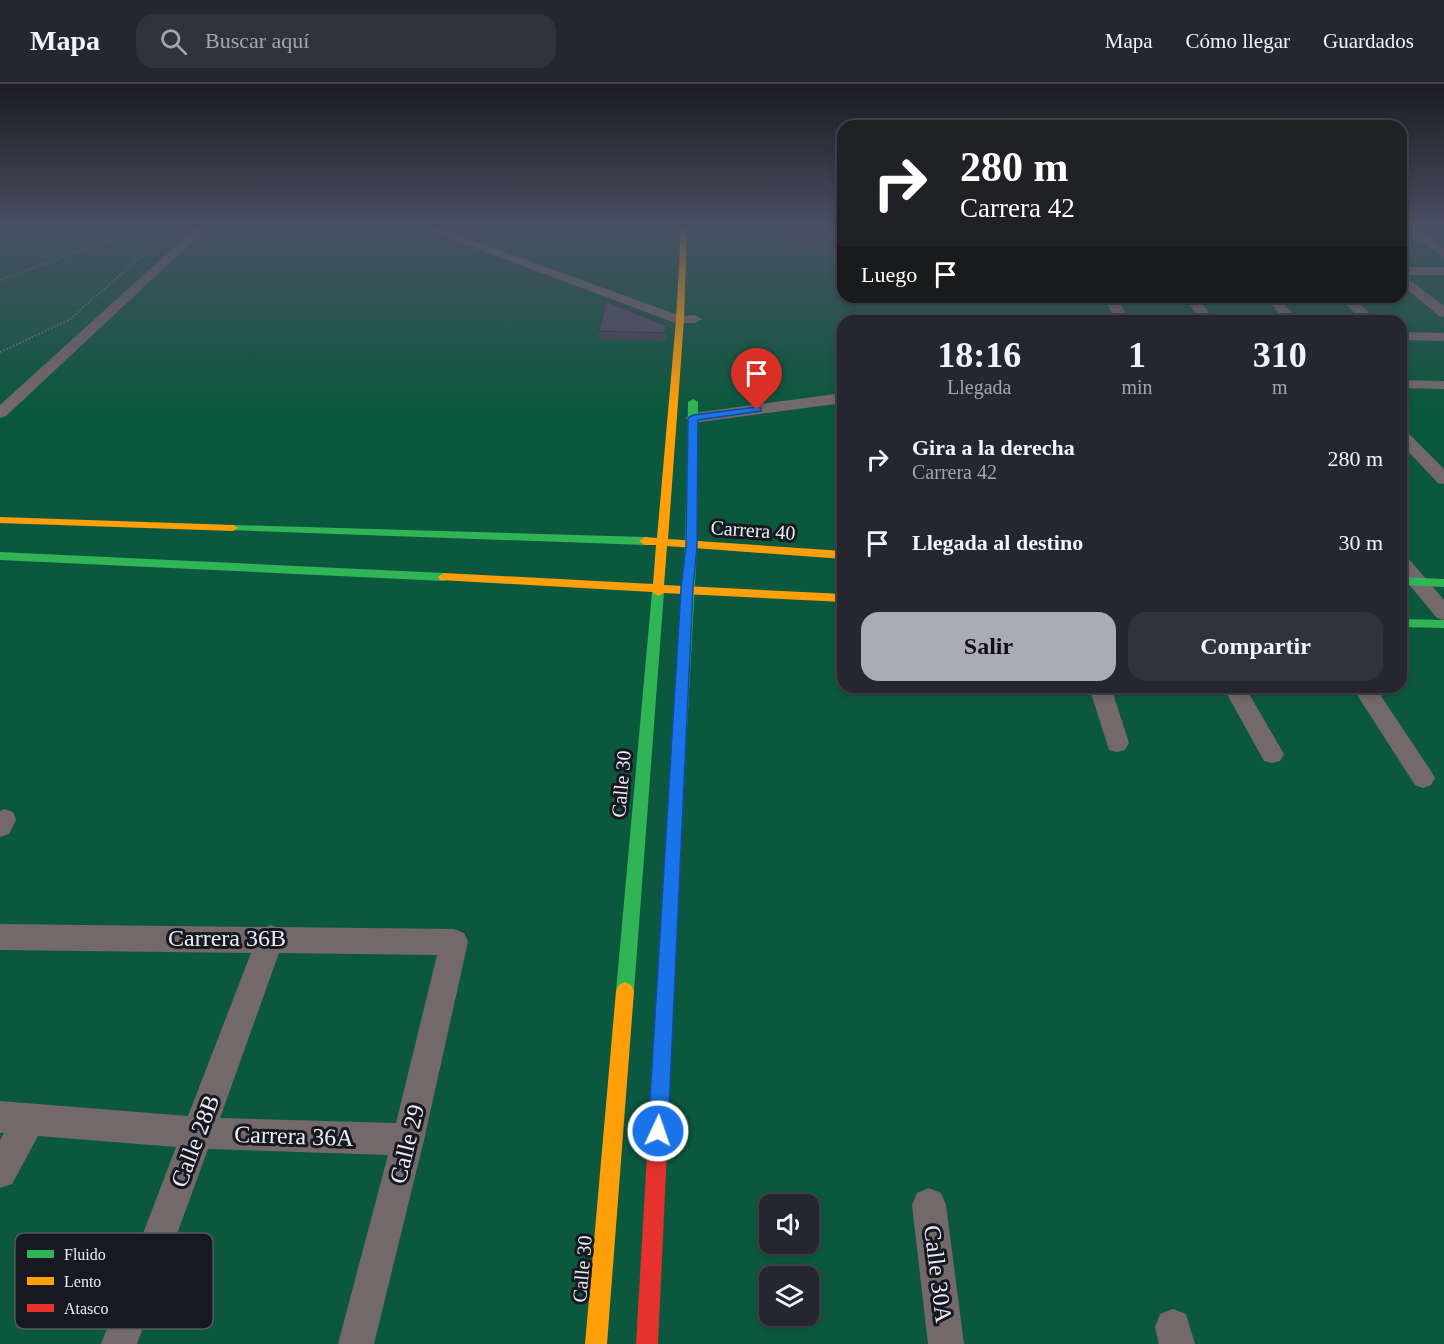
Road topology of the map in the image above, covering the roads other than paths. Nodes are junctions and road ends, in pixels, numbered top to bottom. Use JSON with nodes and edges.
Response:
{"nodes":[{"id":1,"x":137,"y":287,"type":"edge"},
{"id":2,"x":589,"y":287,"type":"edge"},
{"id":3,"x":681,"y":287,"type":"edge"},
{"id":4,"x":1412,"y":287,"type":"edge"},
{"id":5,"x":1276,"y":303,"type":"edge"},
{"id":6,"x":1351,"y":303,"type":"edge"},
{"id":7,"x":1444,"y":313,"type":"edge"},
{"id":8,"x":695,"y":314,"type":"joint"},
{"id":9,"x":1287,"y":315,"type":"edge"},
{"id":10,"x":1364,"y":315,"type":"edge"},
{"id":11,"x":680,"y":320,"type":"junction"},
{"id":12,"x":1407,"y":336,"type":"edge"},
{"id":13,"x":695,"y":337,"type":"dead end"},
{"id":14,"x":1444,"y":337,"type":"edge"},
{"id":15,"x":694,"y":383,"type":"dead end"},
{"id":16,"x":1407,"y":384,"type":"edge"},
{"id":17,"x":1444,"y":385,"type":"edge"},
{"id":18,"x":837,"y":399,"type":"edge"},
{"id":19,"x":0,"y":413,"type":"edge"},
{"id":20,"x":693,"y":418,"type":"junction"},
{"id":21,"x":1407,"y":441,"type":"edge"},
{"id":22,"x":1444,"y":479,"type":"edge"},
{"id":23,"x":0,"y":520,"type":"edge"},
{"id":24,"x":662,"y":542,"type":"junction"},
{"id":25,"x":691,"y":546,"type":"junction"},
{"id":26,"x":837,"y":555,"type":"edge"},
{"id":27,"x":0,"y":556,"type":"edge"},
{"id":28,"x":1409,"y":582,"type":"edge"},
{"id":29,"x":1444,"y":583,"type":"edge"},
{"id":30,"x":656,"y":587,"type":"junction"},
{"id":31,"x":687,"y":588,"type":"junction"},
{"id":32,"x":837,"y":598,"type":"edge"},
{"id":33,"x":1444,"y":613,"type":"edge"},
{"id":34,"x":1407,"y":623,"type":"edge"},
{"id":35,"x":1444,"y":624,"type":"edge"},
{"id":36,"x":1102,"y":693,"type":"edge"},
{"id":37,"x":1237,"y":693,"type":"edge"},
{"id":38,"x":1367,"y":693,"type":"edge"},
{"id":39,"x":1117,"y":743,"type":"dead end"},
{"id":40,"x":1272,"y":754,"type":"dead end"},
{"id":41,"x":1423,"y":778,"type":"dead end"},
{"id":42,"x":0,"y":937,"type":"edge"},
{"id":43,"x":271,"y":938,"type":"junction"},
{"id":44,"x":454,"y":942,"type":"joint"},
{"id":45,"x":15,"y":1118,"type":"edge"},
{"id":46,"x":198,"y":1133,"type":"junction"},
{"id":47,"x":408,"y":1140,"type":"junction"},
{"id":48,"x":0,"y":1172,"type":"edge"},
{"id":49,"x":929,"y":1205,"type":"dead end"},
{"id":50,"x":161,"y":1233,"type":"edge"},
{"id":51,"x":125,"y":1329,"type":"edge"},
{"id":52,"x":119,"y":1344,"type":"edge"},
{"id":53,"x":356,"y":1344,"type":"edge"},
{"id":54,"x":596,"y":1344,"type":"edge"},
{"id":55,"x":647,"y":1344,"type":"edge"},
{"id":56,"x":946,"y":1344,"type":"edge"}],
"edges":[{"from":1,"to":19,"type":"street"},
{"from":2,"to":11,"type":"street"},
{"from":3,"to":11,"type":"main road","name":"Calle 30"},
{"from":4,"to":7,"type":"street"},
{"from":5,"to":9,"type":"street"},
{"from":6,"to":10,"type":"street"},
{"from":8,"to":11,"type":"street"},
{"from":8,"to":13,"type":"main road"},
{"from":11,"to":24,"type":"main road","name":"Calle 30"},
{"from":12,"to":14,"type":"street"},
{"from":15,"to":20,"type":"main road"},
{"from":16,"to":17,"type":"street"},
{"from":18,"to":20,"type":"street"},
{"from":20,"to":25,"type":"main road"},
{"from":21,"to":22,"type":"street"},
{"from":23,"to":24,"type":"main road","name":"Carrera 40"},
{"from":24,"to":25,"type":"main road","name":"Carrera 40"},
{"from":24,"to":30,"type":"main road","name":"Calle 30"},
{"from":25,"to":26,"type":"main road","name":"Carrera 40"},
{"from":25,"to":31,"type":"main road"},
{"from":27,"to":30,"type":"main road"},
{"from":28,"to":29,"type":"main road"},
{"from":28,"to":33,"type":"street"},
{"from":30,"to":31,"type":"main road"},
{"from":30,"to":54,"type":"main road","name":"Calle 30"},
{"from":31,"to":32,"type":"main road"},
{"from":31,"to":55,"type":"main road"},
{"from":34,"to":35,"type":"main road"},
{"from":36,"to":39,"type":"street"},
{"from":37,"to":40,"type":"street"},
{"from":38,"to":41,"type":"street"},
{"from":42,"to":43,"type":"street","name":"Carrera 36B"},
{"from":43,"to":44,"type":"street","name":"Carrera 36B"},
{"from":43,"to":46,"type":"street","name":"Calle 28B"},
{"from":44,"to":47,"type":"street","name":"Calle 29"},
{"from":45,"to":46,"type":"street","name":"Carrera 36A"},
{"from":45,"to":48,"type":"street"},
{"from":46,"to":47,"type":"street","name":"Carrera 36A"},
{"from":46,"to":50,"type":"street","name":"Calle 28B"},
{"from":47,"to":53,"type":"street","name":"Calle 29"},
{"from":49,"to":56,"type":"street","name":"Calle 30A"},
{"from":51,"to":52,"type":"street","name":"Calle 28B"}]}
